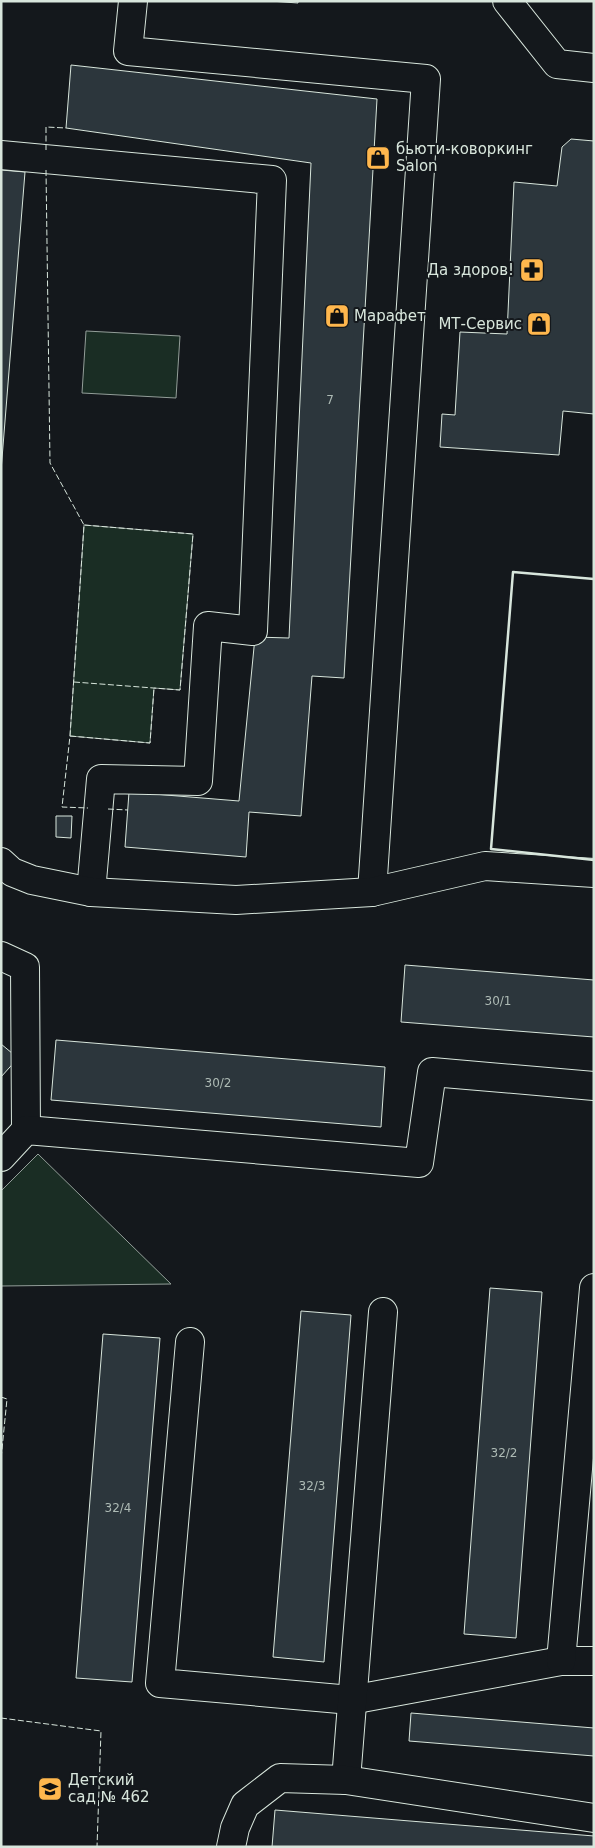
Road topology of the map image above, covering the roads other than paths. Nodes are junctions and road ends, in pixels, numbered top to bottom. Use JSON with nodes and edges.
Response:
{"nodes":[{"id":1,"x":133,"y":1,"type":"edge"},
{"id":2,"x":507,"y":1,"type":"edge"},
{"id":3,"x":594,"y":68,"type":"edge"},
{"id":4,"x":1,"y":155,"type":"edge"},
{"id":5,"x":1,"y":862,"type":"edge"},
{"id":6,"x":594,"y":873,"type":"edge"},
{"id":7,"x":91,"y":892,"type":"junction"},
{"id":8,"x":372,"y":892,"type":"junction"},
{"id":9,"x":1,"y":956,"type":"edge"},
{"id":10,"x":594,"y":1086,"type":"edge"},
{"id":11,"x":26,"y":1130,"type":"junction"},
{"id":12,"x":1,"y":1157,"type":"edge"},
{"id":13,"x":594,"y":1288,"type":"edge"},
{"id":14,"x":383,"y":1312,"type":"dead end"},
{"id":15,"x":190,"y":1342,"type":"dead end"},
{"id":16,"x":561,"y":1661,"type":"junction"},
{"id":17,"x":594,"y":1661,"type":"edge"},
{"id":18,"x":351,"y":1700,"type":"junction"},
{"id":19,"x":346,"y":1780,"type":"junction"},
{"id":20,"x":594,"y":1818,"type":"edge"},
{"id":21,"x":231,"y":1847,"type":"edge"}],
"edges":[{"from":1,"to":8,"type":"lane"},
{"from":2,"to":3,"type":"lane"},
{"from":4,"to":7,"type":"lane"},
{"from":5,"to":7,"type":"lane"},
{"from":6,"to":8,"type":"lane"},
{"from":7,"to":8,"type":"lane"},
{"from":9,"to":11,"type":"lane"},
{"from":10,"to":11,"type":"lane"},
{"from":11,"to":12,"type":"lane"},
{"from":13,"to":16,"type":"lane"},
{"from":14,"to":18,"type":"lane"},
{"from":15,"to":18,"type":"lane"},
{"from":16,"to":17,"type":"lane"},
{"from":16,"to":18,"type":"lane"},
{"from":18,"to":19,"type":"lane"},
{"from":19,"to":20,"type":"lane"},
{"from":19,"to":21,"type":"lane"}]}
